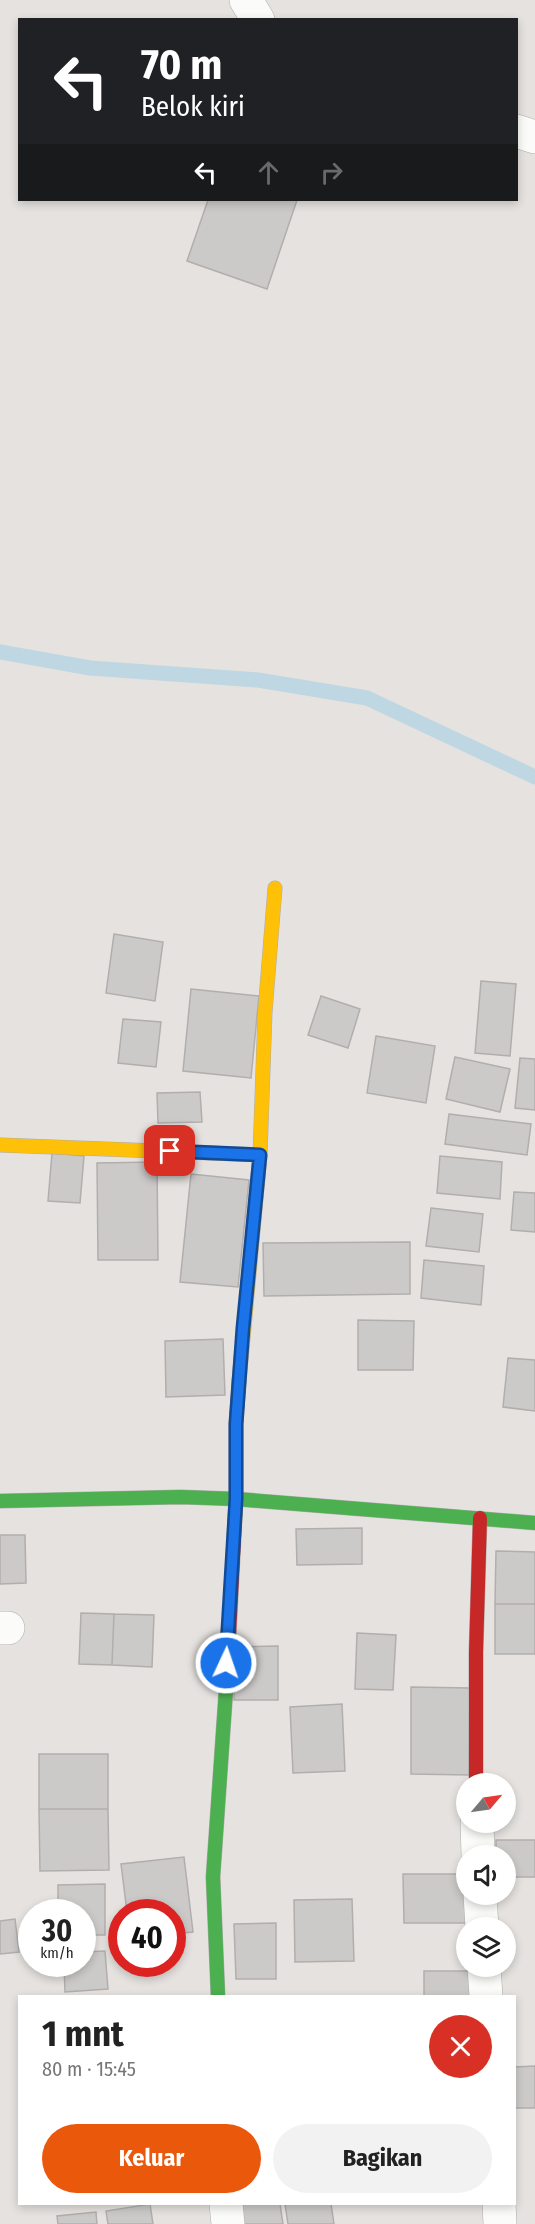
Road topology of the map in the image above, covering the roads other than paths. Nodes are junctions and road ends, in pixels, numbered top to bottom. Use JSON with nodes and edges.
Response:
{"nodes":[{"id":1,"x":246,"y":0,"type":"edge"},
{"id":2,"x":257,"y":18,"type":"edge"},
{"id":3,"x":518,"y":132,"type":"edge"},
{"id":4,"x":535,"y":136,"type":"edge"},
{"id":5,"x":275,"y":888,"type":"dead end"},
{"id":6,"x":0,"y":1145,"type":"edge"},
{"id":7,"x":260,"y":1155,"type":"junction"},
{"id":8,"x":236,"y":1499,"type":"junction"},
{"id":9,"x":0,"y":1501,"type":"edge"},
{"id":10,"x":480,"y":1518,"type":"junction"},
{"id":11,"x":535,"y":1523,"type":"edge"},
{"id":12,"x":476,"y":1773,"type":"edge"},
{"id":13,"x":485,"y":1977,"type":"edge"},
{"id":14,"x":218,"y":1995,"type":"edge"},
{"id":15,"x":486,"y":1995,"type":"edge"},
{"id":16,"x":226,"y":2205,"type":"edge"},
{"id":17,"x":499,"y":2205,"type":"edge"},
{"id":18,"x":228,"y":2224,"type":"edge"},
{"id":19,"x":500,"y":2224,"type":"edge"}],
"edges":[{"from":1,"to":2,"type":"street"},
{"from":3,"to":4,"type":"street"},
{"from":5,"to":7,"type":"street"},
{"from":6,"to":7,"type":"street"},
{"from":7,"to":8,"type":"street"},
{"from":8,"to":9,"type":"street"},
{"from":8,"to":10,"type":"street"},
{"from":8,"to":14,"type":"street"},
{"from":10,"to":11,"type":"street"},
{"from":10,"to":12,"type":"street"},
{"from":13,"to":15,"type":"street"},
{"from":16,"to":18,"type":"street"},
{"from":17,"to":19,"type":"street"}]}
